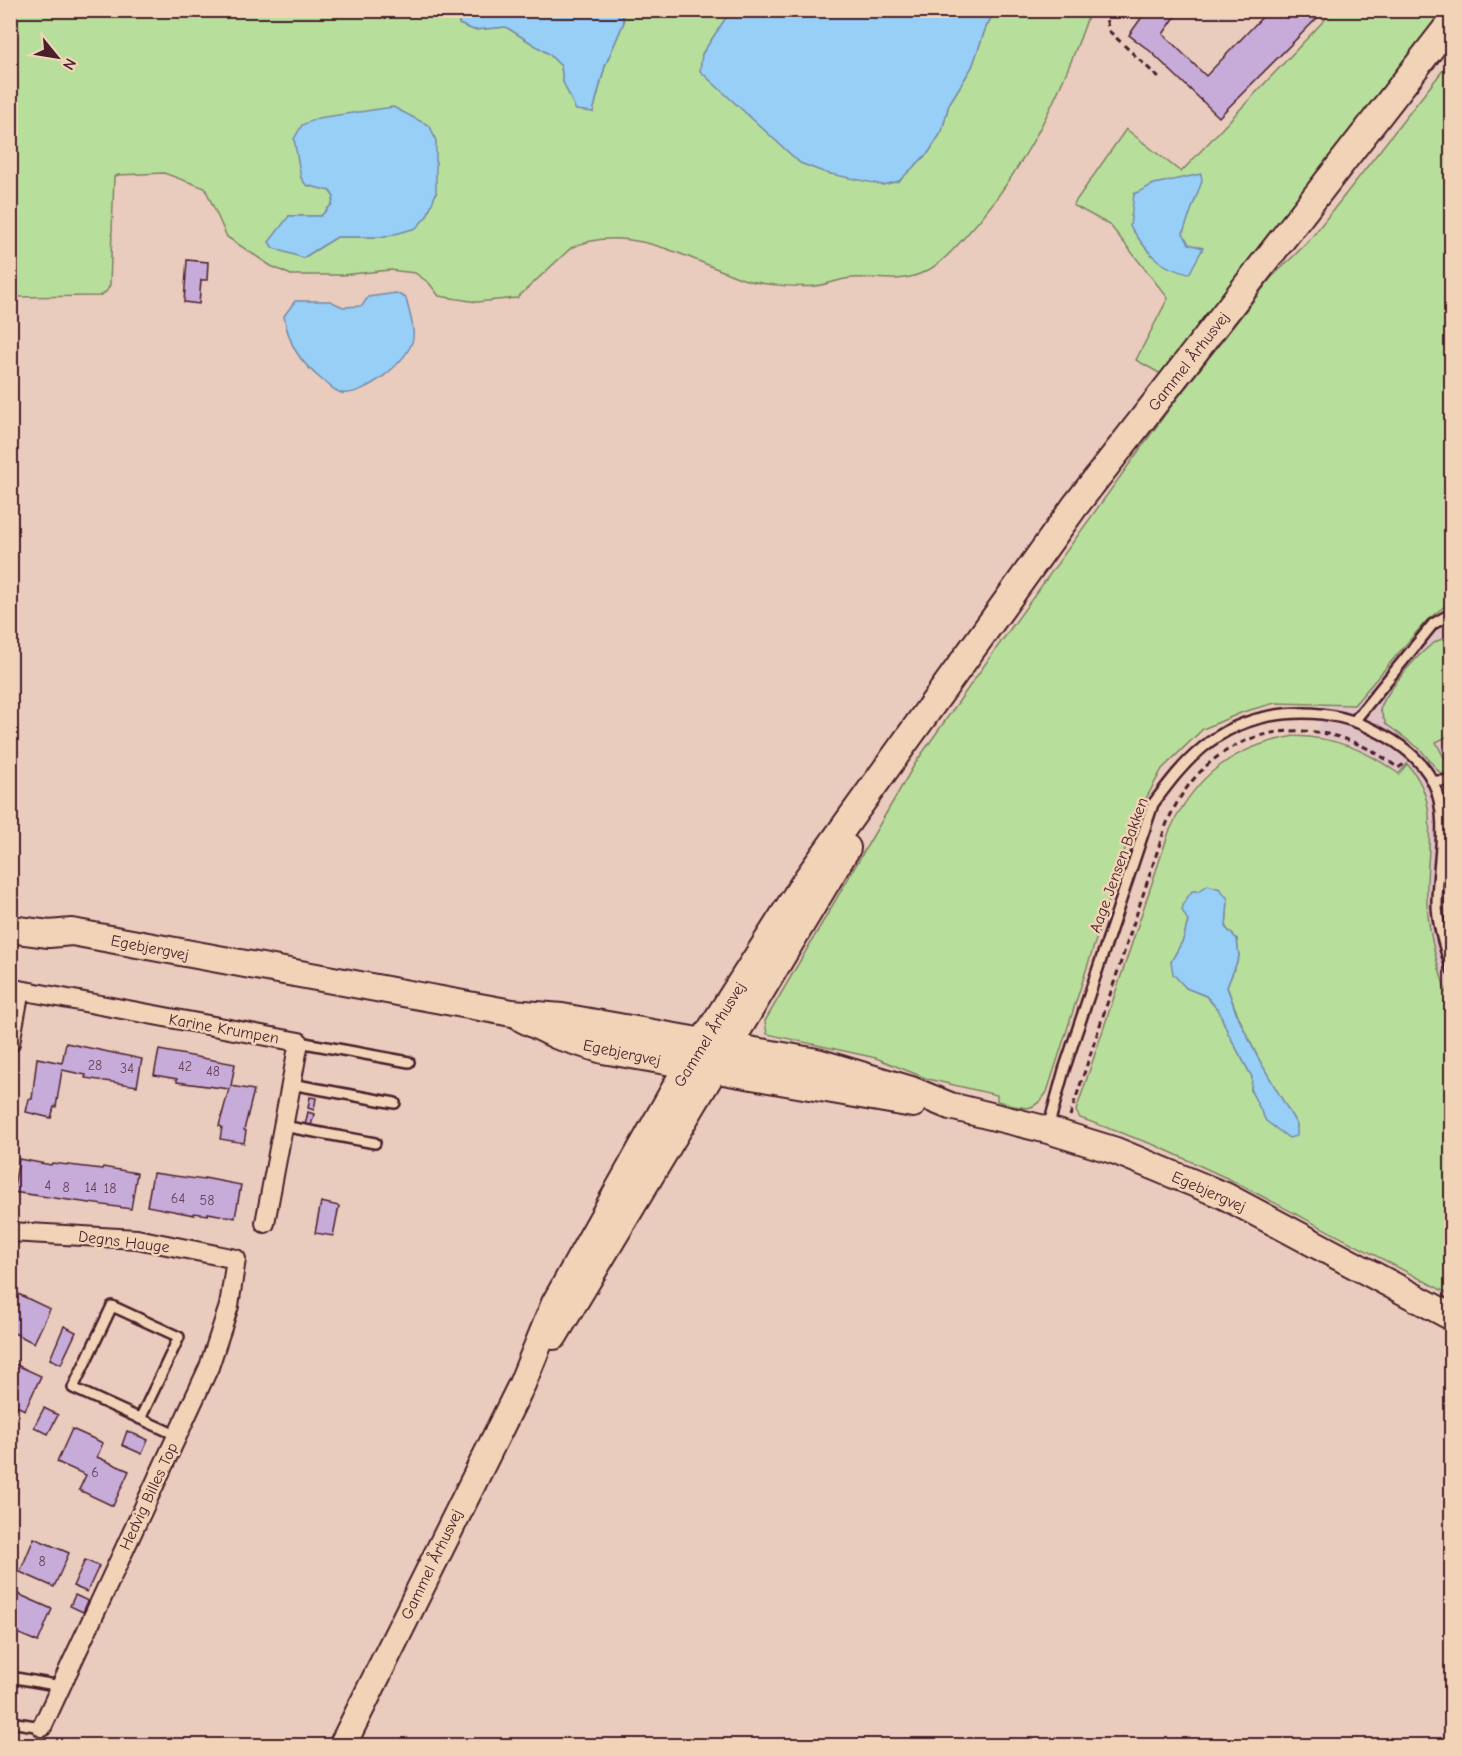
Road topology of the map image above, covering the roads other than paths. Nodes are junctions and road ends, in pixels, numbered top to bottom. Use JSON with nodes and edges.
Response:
{"nodes":[{"id":1,"x":1452,"y":21,"type":"edge"},
{"id":2,"x":1452,"y":613,"type":"edge"},
{"id":3,"x":1355,"y":720,"type":"junction"},
{"id":4,"x":1432,"y":781,"type":"junction"},
{"id":5,"x":1452,"y":781,"type":"edge"},
{"id":6,"x":10,"y":914,"type":"edge"},
{"id":7,"x":10,"y":929,"type":"edge"},
{"id":8,"x":72,"y":932,"type":"junction"},
{"id":9,"x":1452,"y":970,"type":"edge"},
{"id":10,"x":15,"y":990,"type":"edge"},
{"id":11,"x":512,"y":1013,"type":"junction"},
{"id":12,"x":299,"y":1042,"type":"junction"},
{"id":13,"x":716,"y":1042,"type":"junction"},
{"id":14,"x":10,"y":1043,"type":"edge"},
{"id":15,"x":409,"y":1062,"type":"dead end"},
{"id":16,"x":688,"y":1065,"type":"junction"},
{"id":17,"x":714,"y":1070,"type":"junction"},
{"id":18,"x":291,"y":1084,"type":"junction"},
{"id":19,"x":395,"y":1103,"type":"dead end"},
{"id":20,"x":950,"y":1106,"type":"junction"},
{"id":21,"x":283,"y":1126,"type":"junction"},
{"id":22,"x":1056,"y":1133,"type":"junction"},
{"id":23,"x":375,"y":1143,"type":"dead end"},
{"id":24,"x":265,"y":1223,"type":"dead end"},
{"id":25,"x":10,"y":1233,"type":"edge"},
{"id":26,"x":236,"y":1259,"type":"joint"},
{"id":27,"x":1452,"y":1317,"type":"edge"},
{"id":28,"x":522,"y":1384,"type":"junction"},
{"id":29,"x":140,"y":1419,"type":"junction"},
{"id":30,"x":176,"y":1435,"type":"junction"},
{"id":31,"x":10,"y":1677,"type":"edge"},
{"id":32,"x":61,"y":1686,"type":"junction"},
{"id":33,"x":10,"y":1722,"type":"edge"},
{"id":34,"x":42,"y":1727,"type":"joint"},
{"id":35,"x":342,"y":1746,"type":"edge"}],
"edges":[{"from":1,"to":13,"type":"main road","name":"Gammel Århusvej"},
{"from":2,"to":3,"type":"lane"},
{"from":3,"to":4,"type":"lane","name":"Aage Jensen Bakken"},
{"from":3,"to":22,"type":"lane","name":"Aage Jensen Bakken"},
{"from":4,"to":5,"type":"lane"},
{"from":4,"to":9,"type":"lane","name":"Aage Jensen Bakken"},
{"from":6,"to":8,"type":"main road","name":"Egebjergvej"},
{"from":7,"to":8,"type":"main road","name":"Egebjergvej"},
{"from":8,"to":11,"type":"main road","name":"Egebjergvej"},
{"from":10,"to":12,"type":"street","name":"Karine Krumpen"},
{"from":10,"to":14,"type":"street","name":"Karine Krumpen"},
{"from":11,"to":13,"type":"main road","name":"Egebjergvej"},
{"from":11,"to":16,"type":"main road","name":"Egebjergvej"},
{"from":12,"to":15,"type":"lane"},
{"from":12,"to":18,"type":"street","name":"Karine Krumpen"},
{"from":13,"to":16,"type":"main road","name":"Gammel Århusvej"},
{"from":13,"to":17,"type":"main road","name":"Gammel Århusvej"},
{"from":13,"to":20,"type":"main road","name":"Egebjergvej"},
{"from":16,"to":17,"type":"main road","name":"Egebjergvej"},
{"from":16,"to":28,"type":"main road","name":"Gammel Århusvej"},
{"from":17,"to":20,"type":"main road","name":"Egebjergvej"},
{"from":17,"to":28,"type":"main road","name":"Gammel Århusvej"},
{"from":18,"to":19,"type":"lane"},
{"from":18,"to":21,"type":"street","name":"Karine Krumpen"},
{"from":20,"to":22,"type":"main road","name":"Egebjergvej"},
{"from":21,"to":23,"type":"lane"},
{"from":21,"to":24,"type":"street","name":"Karine Krumpen"},
{"from":22,"to":27,"type":"main road","name":"Egebjergvej"},
{"from":25,"to":26,"type":"street","name":"Degns Hauge"},
{"from":26,"to":30,"type":"street","name":"Hedvig Billes Top"},
{"from":28,"to":35,"type":"main road","name":"Gammel Århusvej"},
{"from":29,"to":29,"type":"lane"},
{"from":29,"to":30,"type":"lane"},
{"from":30,"to":32,"type":"street","name":"Hedvig Billes Top"},
{"from":31,"to":32,"type":"lane"},
{"from":32,"to":34,"type":"street","name":"Hedvig Billes Top"},
{"from":33,"to":34,"type":"lane"}]}
